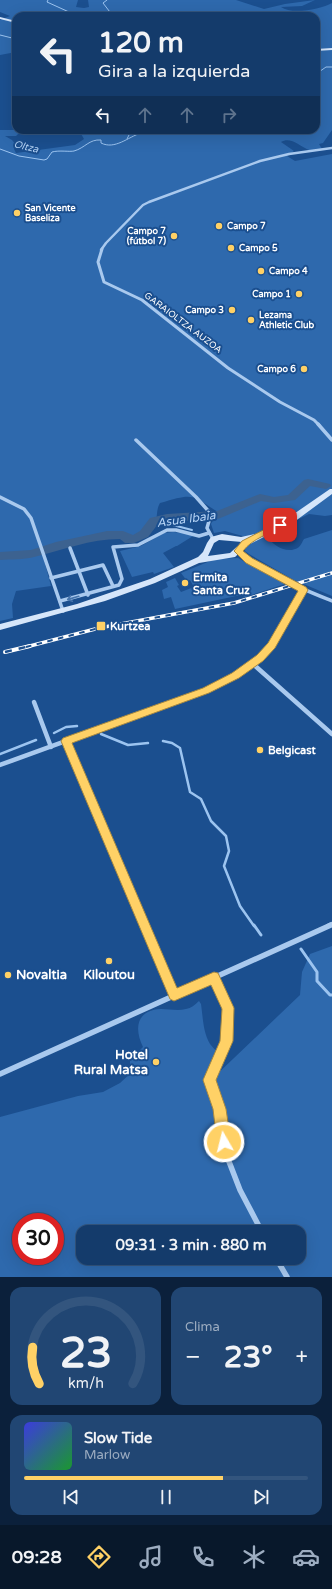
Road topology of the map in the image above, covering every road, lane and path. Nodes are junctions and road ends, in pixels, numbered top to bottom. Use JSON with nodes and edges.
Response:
{"nodes":[{"id":1,"x":0,"y":18,"type":"edge"},
{"id":2,"x":12,"y":21,"type":"edge"},
{"id":3,"x":332,"y":49,"type":"edge"},
{"id":4,"x":320,"y":50,"type":"edge"},
{"id":5,"x":332,"y":148,"type":"edge"},
{"id":6,"x":136,"y":440,"type":"dead end"},
{"id":7,"x":332,"y":440,"type":"edge"},
{"id":8,"x":332,"y":491,"type":"edge"},
{"id":9,"x":0,"y":497,"type":"edge"},
{"id":10,"x":260,"y":535,"type":"junction"},
{"id":11,"x":211,"y":536,"type":"junction"},
{"id":12,"x":234,"y":539,"type":"junction"},
{"id":13,"x":209,"y":547,"type":"junction"},
{"id":14,"x":70,"y":548,"type":"dead end"},
{"id":15,"x":236,"y":552,"type":"junction"},
{"id":16,"x":220,"y":556,"type":"junction"},
{"id":17,"x":249,"y":560,"type":"junction"},
{"id":18,"x":191,"y":564,"type":"junction"},
{"id":19,"x":79,"y":571,"type":"junction"},
{"id":20,"x":51,"y":578,"type":"junction"},
{"id":21,"x":113,"y":586,"type":"junction"},
{"id":22,"x":303,"y":590,"type":"junction"},
{"id":23,"x":88,"y":594,"type":"junction"},
{"id":24,"x":60,"y":601,"type":"junction"},
{"id":25,"x":332,"y":601,"type":"edge"},
{"id":26,"x":63,"y":611,"type":"junction"},
{"id":27,"x":0,"y":627,"type":"edge"},
{"id":28,"x":252,"y":664,"type":"junction"},
{"id":29,"x":34,"y":702,"type":"dead end"},
{"id":30,"x":332,"y":734,"type":"edge"},
{"id":31,"x":66,"y":741,"type":"junction"},
{"id":32,"x":50,"y":747,"type":"junction"},
{"id":33,"x":0,"y":765,"type":"edge"},
{"id":34,"x":332,"y":924,"type":"edge"},
{"id":35,"x":214,"y":978,"type":"junction"},
{"id":36,"x":174,"y":995,"type":"junction"},
{"id":37,"x":0,"y":1074,"type":"edge"},
{"id":38,"x":258,"y":1225,"type":"edge"},
{"id":39,"x":280,"y":1265,"type":"edge"},
{"id":40,"x":288,"y":1277,"type":"edge"}],
"edges":[{"from":1,"to":2,"type":"street"},
{"from":3,"to":4,"type":"street"},
{"from":5,"to":7,"type":"street","name":"GARAIOLTZA AUZOA"},
{"from":6,"to":11,"type":"street"},
{"from":8,"to":10,"type":"street"},
{"from":9,"to":20,"type":"street"},
{"from":10,"to":12,"type":"street"},
{"from":10,"to":15,"type":"street"},
{"from":11,"to":12,"type":"street"},
{"from":11,"to":13,"type":"street"},
{"from":11,"to":21,"type":"street"},
{"from":12,"to":15,"type":"street"},
{"from":13,"to":16,"type":"street"},
{"from":13,"to":18,"type":"street"},
{"from":14,"to":19,"type":"street"},
{"from":15,"to":16,"type":"street"},
{"from":15,"to":17,"type":"street"},
{"from":15,"to":17,"type":"street"},
{"from":16,"to":18,"type":"street"},
{"from":17,"to":22,"type":"street"},
{"from":18,"to":26,"type":"street"},
{"from":19,"to":20,"type":"street"},
{"from":19,"to":21,"type":"street"},
{"from":19,"to":23,"type":"street"},
{"from":20,"to":24,"type":"street"},
{"from":21,"to":23,"type":"street"},
{"from":22,"to":25,"type":"street"},
{"from":22,"to":28,"type":"street"},
{"from":23,"to":24,"type":"street","one_way":true},
{"from":24,"to":26,"type":"street"},
{"from":26,"to":27,"type":"street"},
{"from":28,"to":30,"type":"street"},
{"from":28,"to":31,"type":"street"},
{"from":29,"to":32,"type":"street"},
{"from":31,"to":32,"type":"street"},
{"from":31,"to":36,"type":"street"},
{"from":32,"to":33,"type":"street"},
{"from":34,"to":35,"type":"street"},
{"from":35,"to":36,"type":"street"},
{"from":35,"to":38,"type":"street"},
{"from":36,"to":37,"type":"street"},
{"from":39,"to":40,"type":"street"}]}
